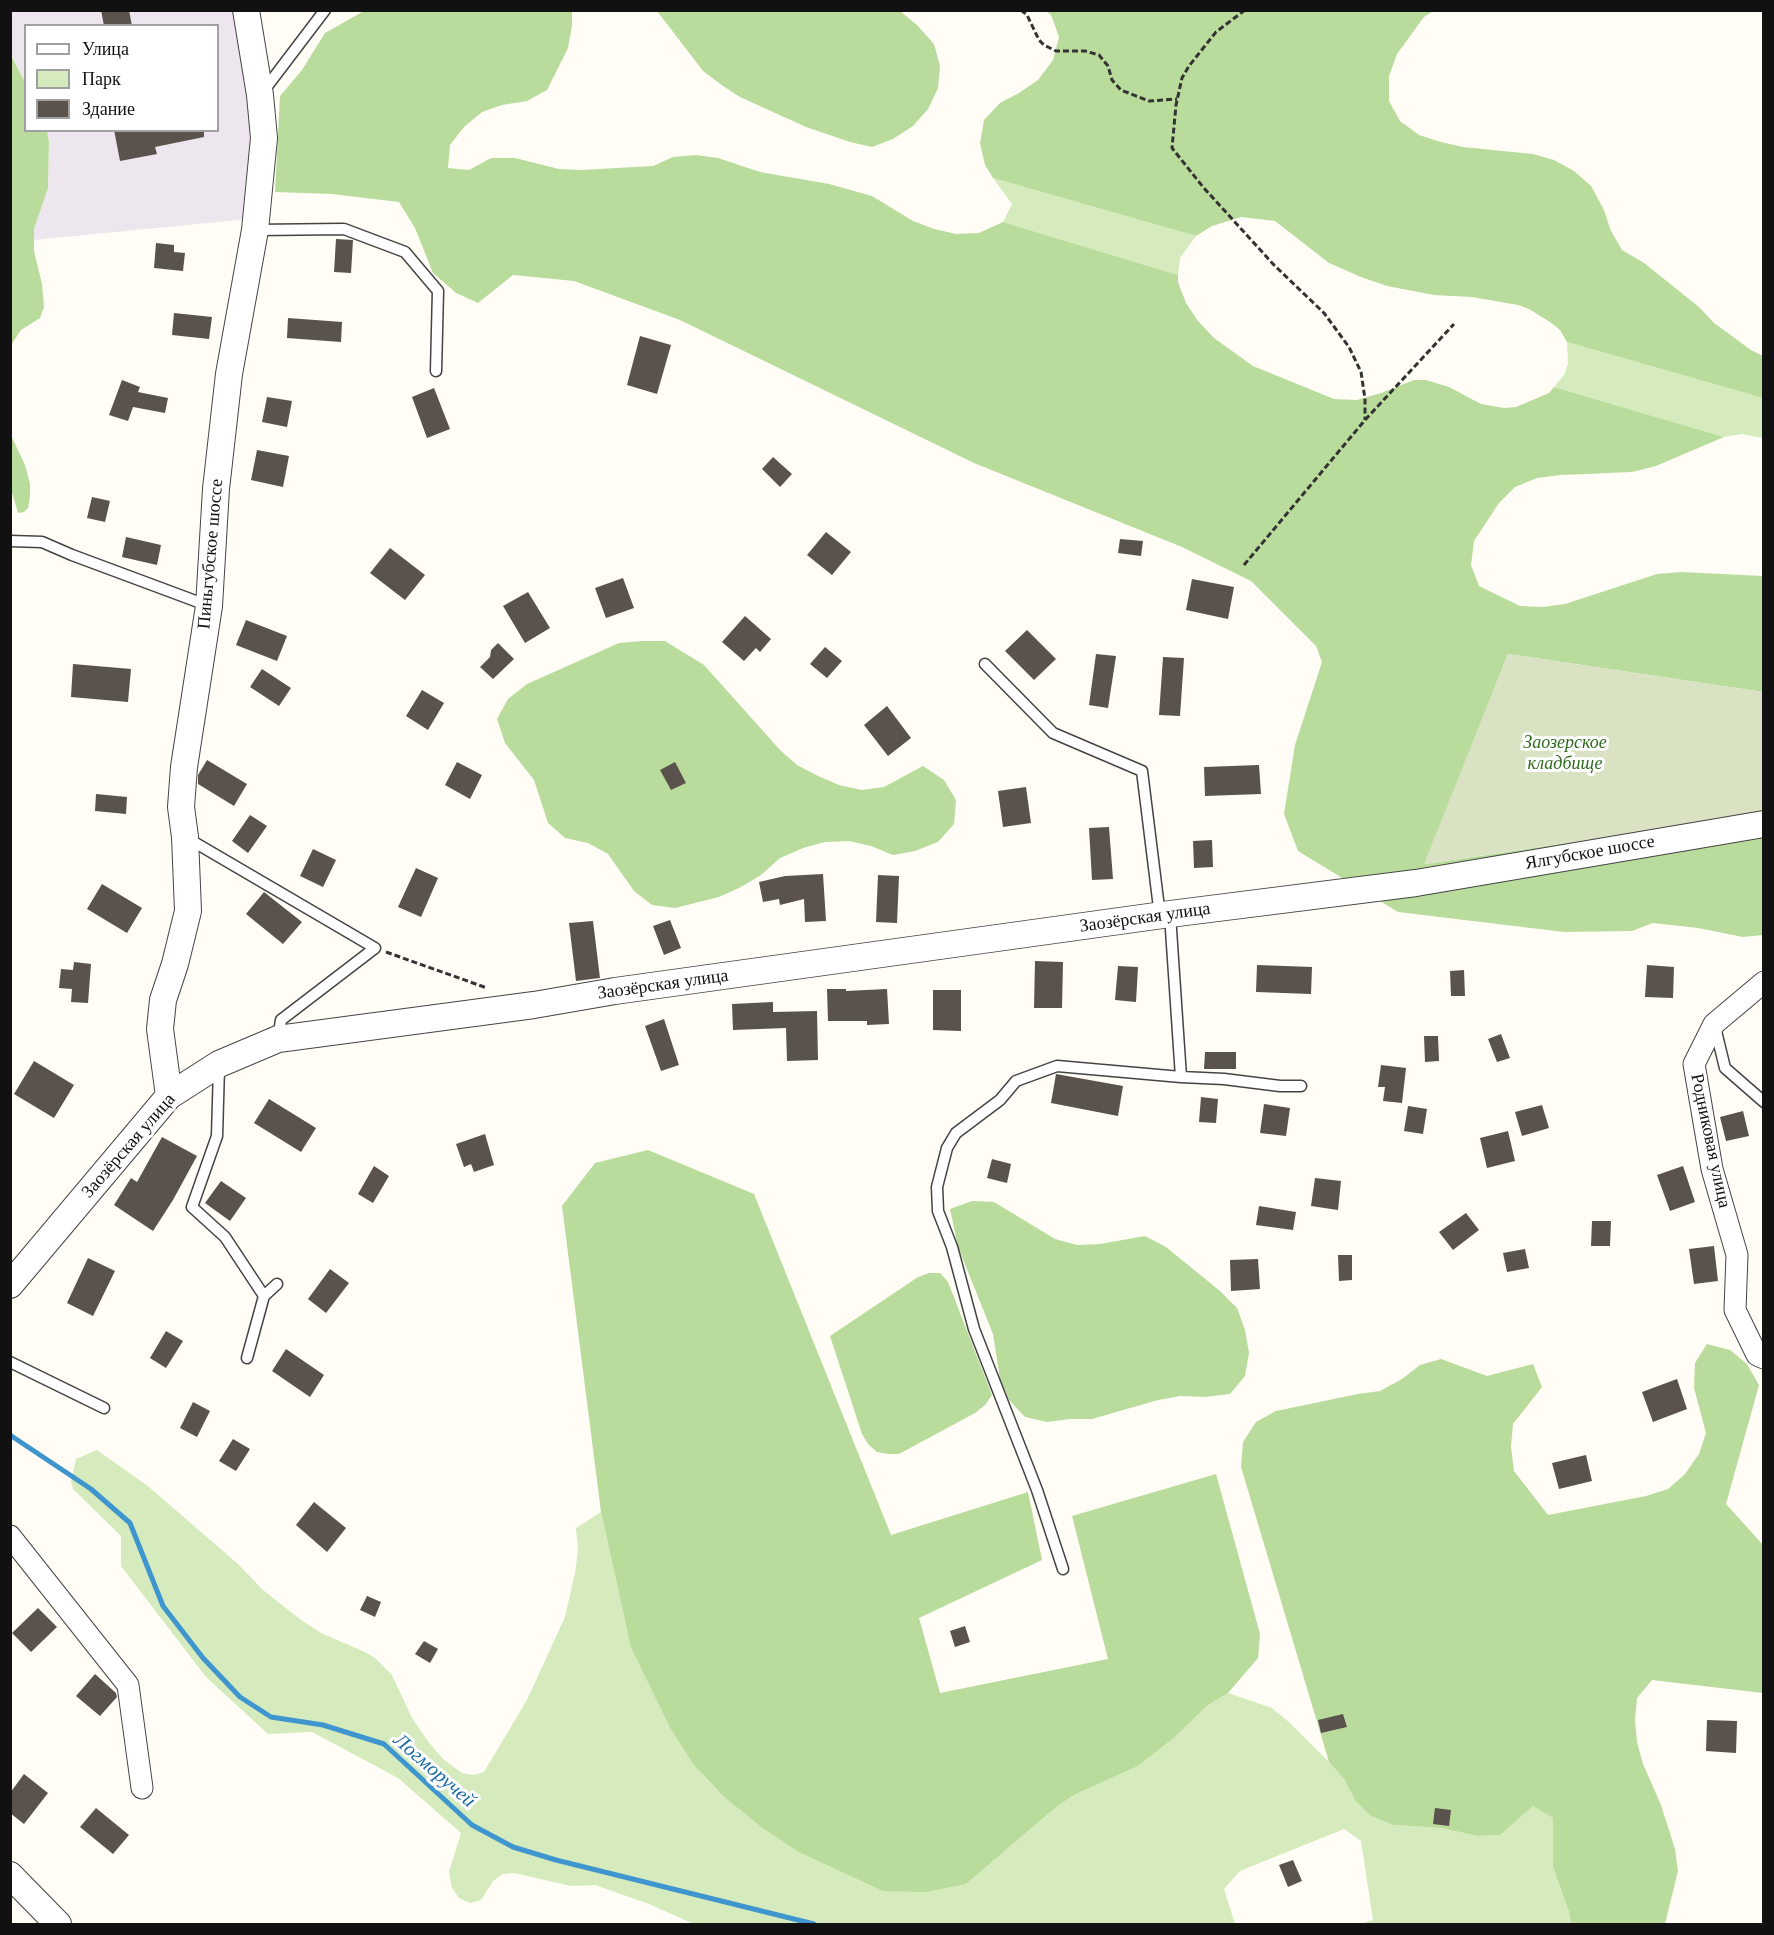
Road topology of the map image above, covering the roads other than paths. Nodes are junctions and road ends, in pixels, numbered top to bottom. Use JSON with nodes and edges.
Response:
{"nodes":[{"id":1,"x":246,"y":10,"type":"edge"},
{"id":2,"x":325,"y":10,"type":"edge"},
{"id":3,"x":260,"y":95,"type":"junction"},
{"id":4,"x":255,"y":230,"type":"junction"},
{"id":5,"x":436,"y":371,"type":"dead end"},
{"id":6,"x":10,"y":541,"type":"edge"},
{"id":7,"x":209,"y":606,"type":"junction"},
{"id":8,"x":985,"y":664,"type":"dead end"},
{"id":9,"x":1764,"y":824,"type":"edge"},
{"id":10,"x":186,"y":837,"type":"junction"},
{"id":11,"x":1416,"y":883,"type":"joint"},
{"id":12,"x":1165,"y":915,"type":"junction"},
{"id":13,"x":1764,"y":982,"type":"edge"},
{"id":14,"x":1714,"y":1024,"type":"junction"},
{"id":15,"x":278,"y":1039,"type":"junction"},
{"id":16,"x":219,"y":1064,"type":"junction"},
{"id":17,"x":1181,"y":1077,"type":"junction"},
{"id":18,"x":1301,"y":1086,"type":"dead end"},
{"id":19,"x":169,"y":1096,"type":"junction"},
{"id":20,"x":1764,"y":1102,"type":"edge"},
{"id":21,"x":277,"y":1284,"type":"dead end"},
{"id":22,"x":10,"y":1285,"type":"edge"},
{"id":23,"x":264,"y":1296,"type":"junction"},
{"id":24,"x":247,"y":1358,"type":"dead end"},
{"id":25,"x":1764,"y":1358,"type":"edge"},
{"id":26,"x":10,"y":1362,"type":"edge"},
{"id":27,"x":104,"y":1408,"type":"dead end"},
{"id":28,"x":10,"y":1536,"type":"edge"},
{"id":29,"x":1063,"y":1569,"type":"dead end"},
{"id":30,"x":142,"y":1788,"type":"dead end"},
{"id":31,"x":10,"y":1875,"type":"edge"},
{"id":32,"x":58,"y":1924,"type":"edge"}],
"edges":[{"from":1,"to":3,"type":"street","name":"Пиньгубское шоссе"},
{"from":2,"to":3,"type":"lane"},
{"from":3,"to":4,"type":"street","name":"Пиньгубское шоссе"},
{"from":4,"to":5,"type":"lane"},
{"from":4,"to":7,"type":"street","name":"Пиньгубское шоссе"},
{"from":6,"to":7,"type":"lane"},
{"from":7,"to":10,"type":"street","name":"Пиньгубское шоссе"},
{"from":8,"to":12,"type":"lane"},
{"from":9,"to":11,"type":"street","name":"Ялгубское шоссе"},
{"from":10,"to":15,"type":"lane"},
{"from":10,"to":19,"type":"street","name":"Пиньгубское шоссе"},
{"from":11,"to":12,"type":"street","name":"Заозёрская улица"},
{"from":12,"to":15,"type":"street","name":"Заозёрская улица"},
{"from":12,"to":17,"type":"lane"},
{"from":13,"to":14,"type":"street","name":"Родниковая улица"},
{"from":14,"to":20,"type":"lane"},
{"from":14,"to":25,"type":"street","name":"Родниковая улица"},
{"from":15,"to":16,"type":"street","name":"Заозёрская улица"},
{"from":16,"to":19,"type":"street","name":"Заозёрская улица"},
{"from":16,"to":23,"type":"lane"},
{"from":17,"to":18,"type":"lane"},
{"from":17,"to":29,"type":"lane"},
{"from":19,"to":22,"type":"street","name":"Заозёрская улица"},
{"from":21,"to":23,"type":"lane"},
{"from":23,"to":24,"type":"lane"},
{"from":26,"to":27,"type":"lane"},
{"from":28,"to":30,"type":"street"},
{"from":31,"to":32,"type":"street"}]}
